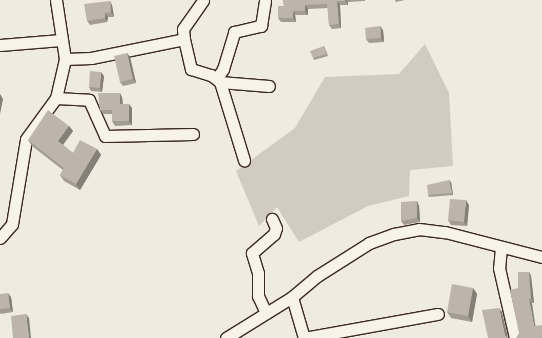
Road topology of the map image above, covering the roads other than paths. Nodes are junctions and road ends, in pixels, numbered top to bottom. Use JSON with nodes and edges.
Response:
{"nodes":[{"id":1,"x":56,"y":0,"type":"edge"},
{"id":2,"x":203,"y":0,"type":"edge"},
{"id":3,"x":265,"y":0,"type":"edge"},
{"id":4,"x":184,"y":39,"type":"junction"},
{"id":5,"x":61,"y":40,"type":"junction"},
{"id":6,"x":0,"y":45,"type":"edge"},
{"id":7,"x":66,"y":59,"type":"junction"},
{"id":8,"x":218,"y":80,"type":"junction"},
{"id":9,"x":269,"y":86,"type":"dead end"},
{"id":10,"x":56,"y":98,"type":"junction"},
{"id":11,"x":192,"y":134,"type":"dead end"},
{"id":12,"x":244,"y":160,"type":"dead end"},
{"id":13,"x":272,"y":219,"type":"dead end"},
{"id":14,"x":0,"y":238,"type":"edge"},
{"id":15,"x":501,"y":247,"type":"junction"},
{"id":16,"x":542,"y":257,"type":"edge"},
{"id":17,"x":292,"y":297,"type":"junction"},
{"id":18,"x":266,"y":313,"type":"junction"},
{"id":19,"x":438,"y":314,"type":"dead end"},
{"id":20,"x":226,"y":338,"type":"edge"},
{"id":21,"x":304,"y":338,"type":"edge"},
{"id":22,"x":515,"y":338,"type":"edge"}],
"edges":[{"from":1,"to":5,"type":"street"},
{"from":2,"to":4,"type":"street"},
{"from":3,"to":8,"type":"street"},
{"from":4,"to":7,"type":"street"},
{"from":4,"to":8,"type":"street"},
{"from":5,"to":6,"type":"street"},
{"from":5,"to":7,"type":"street"},
{"from":7,"to":10,"type":"street"},
{"from":8,"to":9,"type":"street"},
{"from":8,"to":12,"type":"street"},
{"from":10,"to":11,"type":"street"},
{"from":10,"to":14,"type":"street"},
{"from":13,"to":18,"type":"street"},
{"from":15,"to":16,"type":"street"},
{"from":15,"to":17,"type":"street"},
{"from":15,"to":22,"type":"street"},
{"from":17,"to":18,"type":"street"},
{"from":17,"to":21,"type":"street"},
{"from":18,"to":20,"type":"street"},
{"from":19,"to":21,"type":"street"}]}
